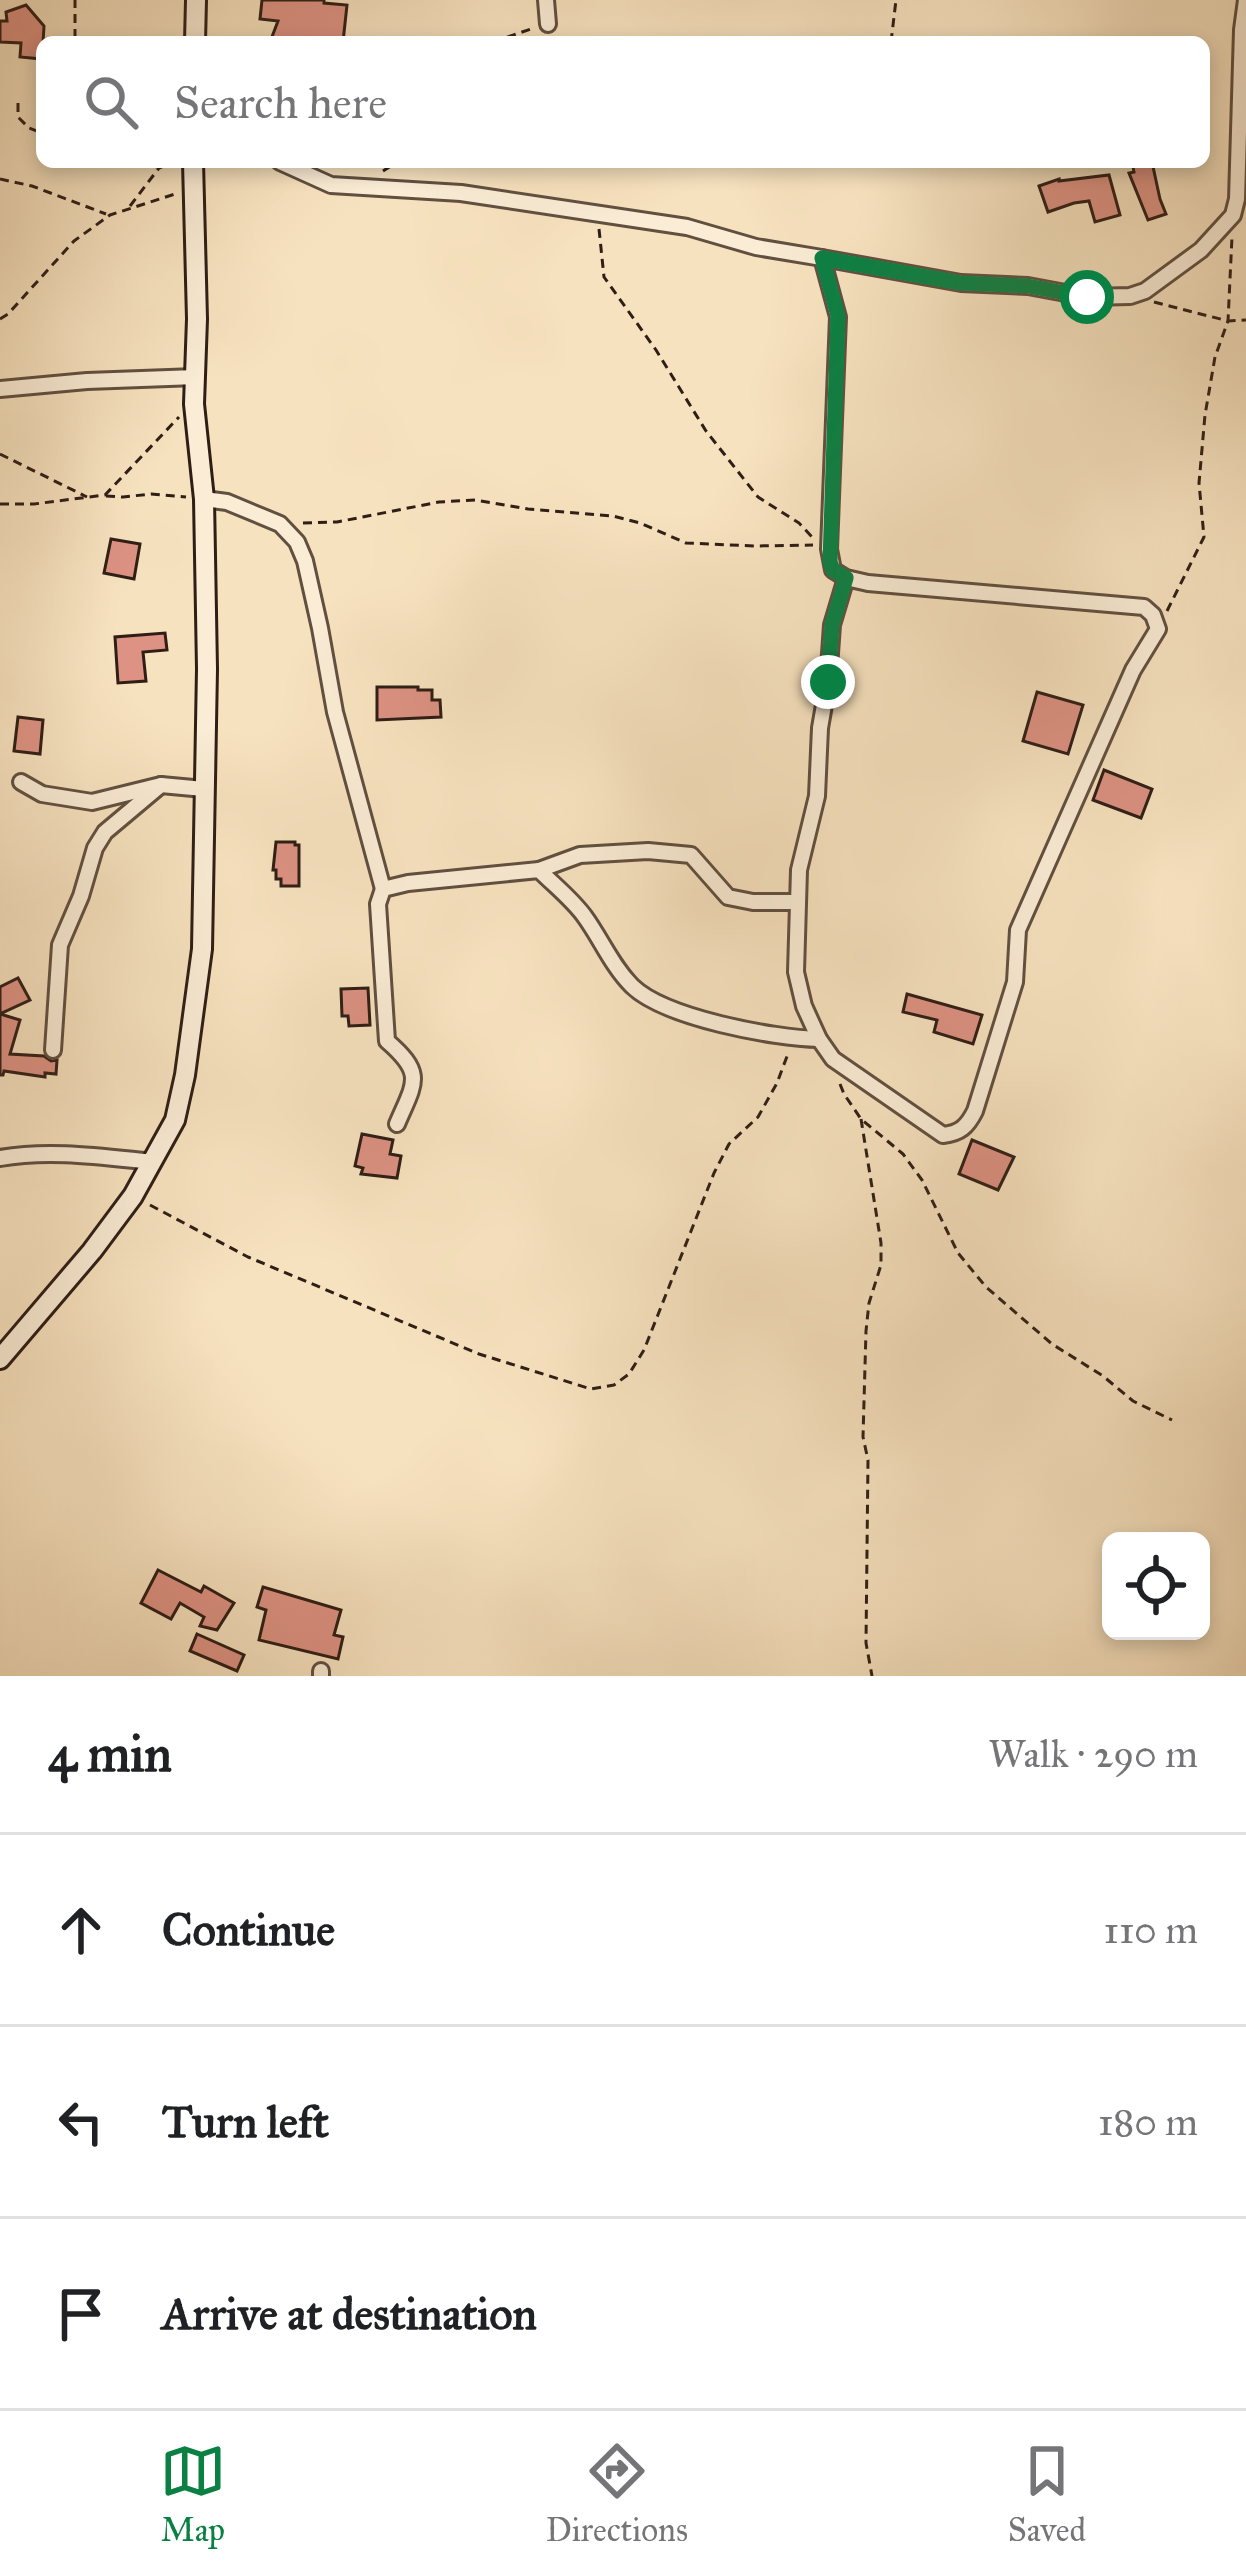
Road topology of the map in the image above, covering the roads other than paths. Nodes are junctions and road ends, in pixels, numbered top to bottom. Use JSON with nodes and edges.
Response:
{"nodes":[{"id":1,"x":196,"y":0,"type":"edge"},
{"id":2,"x":545,"y":0,"type":"edge"},
{"id":3,"x":1246,"y":0,"type":"edge"},
{"id":4,"x":548,"y":23,"type":"road end"},
{"id":5,"x":195,"y":36,"type":"edge"},
{"id":6,"x":193,"y":168,"type":"edge"},
{"id":7,"x":293,"y":168,"type":"edge"},
{"id":8,"x":822,"y":258,"type":"junction"},
{"id":9,"x":196,"y":377,"type":"junction"},
{"id":10,"x":0,"y":389,"type":"edge"},
{"id":11,"x":204,"y":499,"type":"junction"},
{"id":12,"x":846,"y":578,"type":"junction"},
{"id":13,"x":21,"y":782,"type":"dead end"},
{"id":14,"x":161,"y":785,"type":"junction"},
{"id":15,"x":204,"y":789,"type":"junction"},
{"id":16,"x":539,"y":870,"type":"junction"},
{"id":17,"x":383,"y":889,"type":"junction"},
{"id":18,"x":797,"y":902,"type":"junction"},
{"id":19,"x":819,"y":1040,"type":"junction"},
{"id":20,"x":53,"y":1050,"type":"dead end"},
{"id":21,"x":397,"y":1124,"type":"dead end"},
{"id":22,"x":0,"y":1158,"type":"edge"},
{"id":23,"x":153,"y":1162,"type":"junction"},
{"id":24,"x":0,"y":1358,"type":"edge"}],
"edges":[{"from":1,"to":5,"type":"street"},
{"from":2,"to":4,"type":"street"},
{"from":3,"to":8,"type":"street"},
{"from":6,"to":9,"type":"street"},
{"from":7,"to":8,"type":"street"},
{"from":8,"to":12,"type":"street"},
{"from":9,"to":10,"type":"street"},
{"from":9,"to":11,"type":"street"},
{"from":11,"to":15,"type":"street"},
{"from":11,"to":17,"type":"street"},
{"from":12,"to":18,"type":"street"},
{"from":12,"to":19,"type":"street"},
{"from":13,"to":14,"type":"street"},
{"from":14,"to":15,"type":"street"},
{"from":14,"to":20,"type":"street"},
{"from":15,"to":23,"type":"street"},
{"from":16,"to":17,"type":"street"},
{"from":16,"to":18,"type":"street"},
{"from":16,"to":19,"type":"street"},
{"from":17,"to":21,"type":"street"},
{"from":18,"to":19,"type":"street"},
{"from":22,"to":23,"type":"street"},
{"from":23,"to":24,"type":"street"}]}
